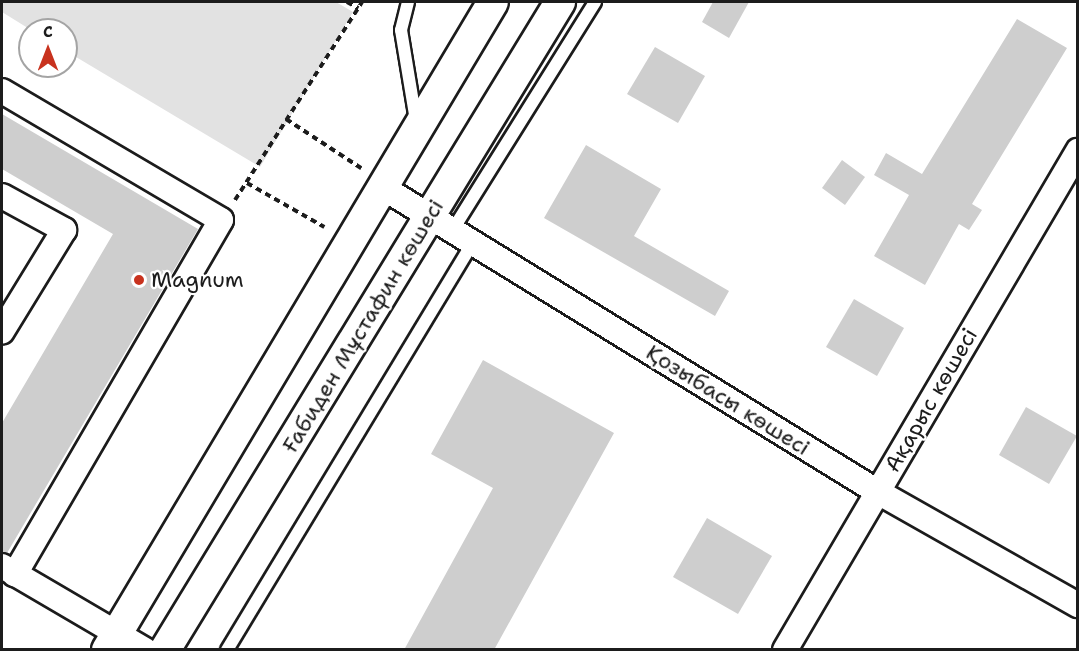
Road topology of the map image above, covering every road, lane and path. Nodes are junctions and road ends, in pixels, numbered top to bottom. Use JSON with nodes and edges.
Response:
{"nodes":[{"id":1,"x":347,"y":2,"type":"edge"},
{"id":2,"x":362,"y":2,"type":"edge"},
{"id":3,"x":408,"y":2,"type":"edge"},
{"id":4,"x":493,"y":2,"type":"edge"},
{"id":5,"x":560,"y":2,"type":"edge"},
{"id":6,"x":595,"y":2,"type":"edge"},
{"id":7,"x":358,"y":8,"type":"junction"},
{"id":8,"x":2,"y":91,"type":"edge"},
{"id":9,"x":286,"y":119,"type":"junction"},
{"id":10,"x":418,"y":128,"type":"junction"},
{"id":11,"x":1077,"y":151,"type":"edge"},
{"id":12,"x":247,"y":183,"type":"junction"},
{"id":13,"x":383,"y":186,"type":"junction"},
{"id":14,"x":2,"y":196,"type":"edge"},
{"id":15,"x":221,"y":220,"type":"junction"},
{"id":16,"x":451,"y":230,"type":"junction"},
{"id":17,"x":350,"y":242,"type":"junction"},
{"id":18,"x":2,"y":332,"type":"edge"},
{"id":19,"x":878,"y":492,"type":"junction"},
{"id":20,"x":8,"y":570,"type":"edge"},
{"id":21,"x":1077,"y":605,"type":"edge"},
{"id":22,"x":112,"y":641,"type":"edge"},
{"id":23,"x":145,"y":650,"type":"edge"},
{"id":24,"x":165,"y":650,"type":"edge"},
{"id":25,"x":227,"y":650,"type":"edge"},
{"id":26,"x":785,"y":650,"type":"edge"}],
"edges":[{"from":1,"to":7,"type":"path"},
{"from":2,"to":7,"type":"path"},
{"from":3,"to":10,"type":"lane"},
{"from":4,"to":10,"type":"street"},
{"from":5,"to":16,"type":"street","name":"Ғабиден Мұстафин көшесі"},
{"from":6,"to":16,"type":"lane"},
{"from":7,"to":9,"type":"path"},
{"from":8,"to":15,"type":"street"},
{"from":9,"to":12,"type":"path"},
{"from":9,"to":13,"type":"path"},
{"from":10,"to":13,"type":"street"},
{"from":11,"to":19,"type":"street","name":"Ақарыс көшесі"},
{"from":12,"to":15,"type":"path"},
{"from":12,"to":17,"type":"path"},
{"from":13,"to":16,"type":"street","name":"Қозыбасы көшесі"},
{"from":13,"to":17,"type":"street"},
{"from":14,"to":18,"type":"street"},
{"from":15,"to":20,"type":"street"},
{"from":16,"to":19,"type":"street","name":"Қозыбасы көшесі"},
{"from":16,"to":24,"type":"street","name":"Ғабиден Мұстафин көшесі"},
{"from":16,"to":25,"type":"lane"},
{"from":17,"to":22,"type":"street"},
{"from":19,"to":21,"type":"street","name":"Қозыбасы көшесі"},
{"from":19,"to":26,"type":"street","name":"Ақарыс көшесі"},
{"from":20,"to":22,"type":"street"},
{"from":22,"to":23,"type":"street"}]}
